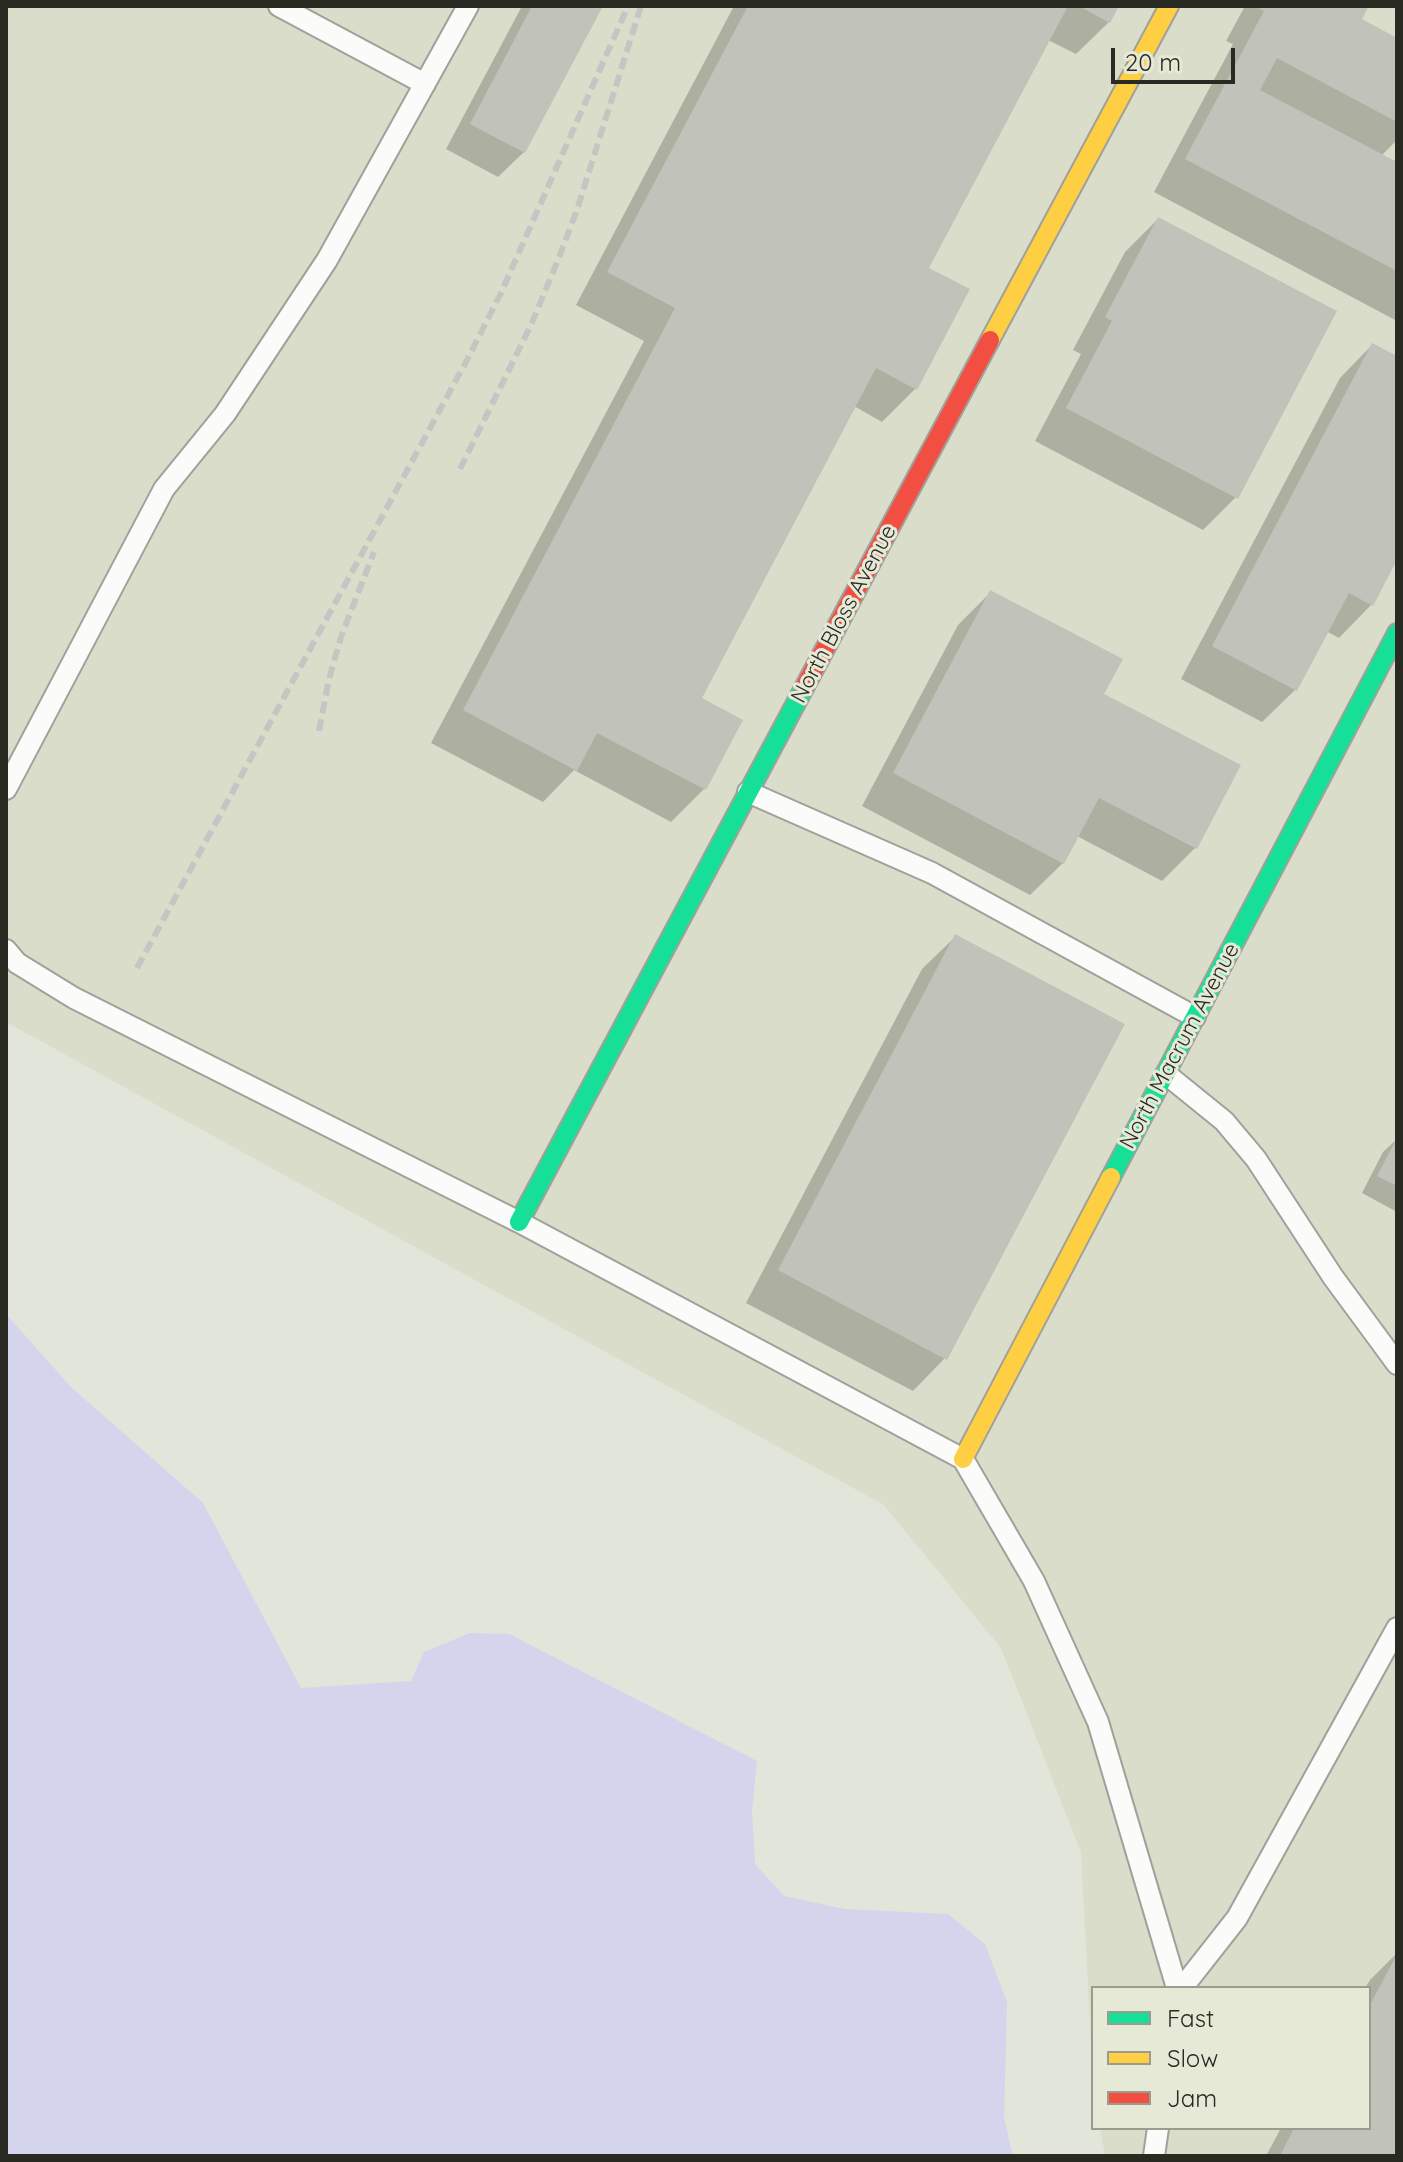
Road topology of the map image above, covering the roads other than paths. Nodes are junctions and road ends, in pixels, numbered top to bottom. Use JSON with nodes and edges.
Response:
{"nodes":[{"id":1,"x":279,"y":6,"type":"edge"},
{"id":2,"x":468,"y":6,"type":"edge"},
{"id":3,"x":1169,"y":6,"type":"edge"},
{"id":4,"x":425,"y":84,"type":"junction"},
{"id":5,"x":1397,"y":633,"type":"edge"},
{"id":6,"x":1382,"y":660,"type":"junction"},
{"id":7,"x":1392,"y":681,"type":"dead end"},
{"id":8,"x":6,"y":789,"type":"edge"},
{"id":9,"x":748,"y":792,"type":"junction"},
{"id":10,"x":6,"y":950,"type":"edge"},
{"id":11,"x":1195,"y":1017,"type":"junction"},
{"id":12,"x":1166,"y":1074,"type":"junction"},
{"id":13,"x":519,"y":1222,"type":"junction"},
{"id":14,"x":1397,"y":1364,"type":"edge"},
{"id":15,"x":963,"y":1459,"type":"junction"},
{"id":16,"x":1397,"y":1628,"type":"edge"},
{"id":17,"x":1179,"y":1986,"type":"edge"},
{"id":18,"x":1182,"y":1986,"type":"edge"},
{"id":19,"x":1158,"y":2130,"type":"edge"},
{"id":20,"x":1154,"y":2156,"type":"edge"}],
"edges":[{"from":1,"to":4,"type":"lane"},
{"from":2,"to":4,"type":"lane"},
{"from":3,"to":9,"type":"street","name":"North Bloss Avenue"},
{"from":4,"to":8,"type":"lane"},
{"from":5,"to":6,"type":"street","name":"North Macrum Avenue"},
{"from":6,"to":7,"type":"lane"},
{"from":6,"to":11,"type":"street","name":"North Macrum Avenue"},
{"from":9,"to":11,"type":"lane"},
{"from":9,"to":13,"type":"street","name":"North Bloss Avenue"},
{"from":10,"to":13,"type":"lane"},
{"from":11,"to":12,"type":"street","name":"North Macrum Avenue"},
{"from":12,"to":14,"type":"lane"},
{"from":12,"to":15,"type":"street","name":"North Macrum Avenue"},
{"from":13,"to":15,"type":"lane"},
{"from":15,"to":17,"type":"lane"},
{"from":16,"to":18,"type":"lane"},
{"from":19,"to":20,"type":"lane"}]}
